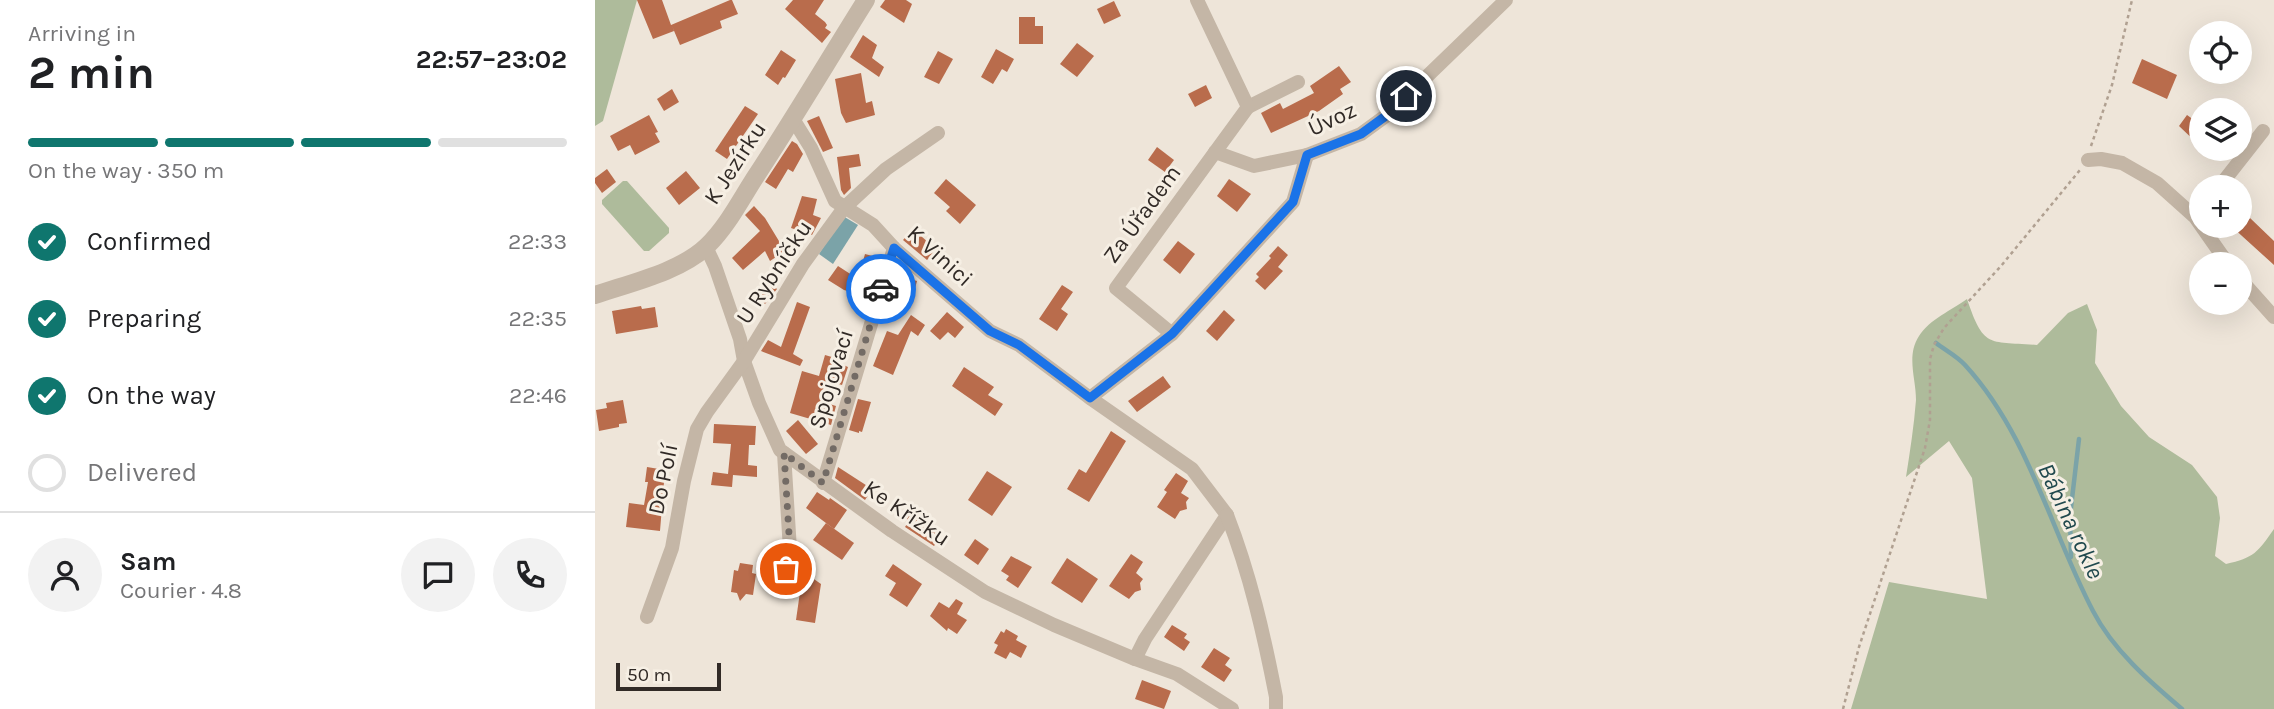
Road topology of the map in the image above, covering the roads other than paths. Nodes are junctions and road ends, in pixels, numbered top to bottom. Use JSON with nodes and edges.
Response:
{"nodes":[{"id":1,"x":866,"y":0,"type":"edge"},
{"id":2,"x":1197,"y":0,"type":"edge"},
{"id":3,"x":1506,"y":0,"type":"edge"},
{"id":4,"x":1298,"y":82,"type":"dead end"},
{"id":5,"x":1248,"y":107,"type":"junction"},
{"id":6,"x":793,"y":120,"type":"junction"},
{"id":7,"x":2263,"y":131,"type":"dead end"},
{"id":8,"x":938,"y":133,"type":"dead end"},
{"id":9,"x":1215,"y":152,"type":"junction"},
{"id":10,"x":1307,"y":155,"type":"junction"},
{"id":11,"x":2088,"y":160,"type":"road end"},
{"id":12,"x":2228,"y":175,"type":"edge"},
{"id":13,"x":2189,"y":206,"type":"edge"},
{"id":14,"x":844,"y":208,"type":"junction"},
{"id":15,"x":706,"y":247,"type":"junction"},
{"id":16,"x":894,"y":248,"type":"junction"},
{"id":17,"x":2252,"y":292,"type":"edge"},
{"id":18,"x":595,"y":295,"type":"edge"},
{"id":19,"x":2274,"y":317,"type":"edge"},
{"id":20,"x":1172,"y":334,"type":"junction"},
{"id":21,"x":744,"y":361,"type":"junction"},
{"id":22,"x":1090,"y":398,"type":"junction"},
{"id":23,"x":784,"y":453,"type":"junction"},
{"id":24,"x":823,"y":483,"type":"junction"},
{"id":25,"x":1227,"y":514,"type":"junction"},
{"id":26,"x":783,"y":587,"type":"dead end"},
{"id":27,"x":647,"y":617,"type":"dead end"},
{"id":28,"x":1135,"y":659,"type":"junction"},
{"id":29,"x":1231,"y":709,"type":"edge"},
{"id":30,"x":1276,"y":709,"type":"edge"}],
"edges":[{"from":1,"to":6,"type":"street","name":"K Jezírku"},
{"from":2,"to":5,"type":"street"},
{"from":3,"to":10,"type":"street","name":"Úvoz"},
{"from":4,"to":5,"type":"street","name":"Za Úřadem"},
{"from":5,"to":9,"type":"street","name":"Za Úřadem"},
{"from":6,"to":14,"type":"street","name":"K Vinici"},
{"from":6,"to":15,"type":"street","name":"K Jezírku"},
{"from":7,"to":12,"type":"street"},
{"from":8,"to":14,"type":"street","name":"U Rybníčku"},
{"from":9,"to":10,"type":"street","name":"Úvoz"},
{"from":9,"to":20,"type":"street","name":"Za Úřadem"},
{"from":10,"to":20,"type":"street"},
{"from":11,"to":13,"type":"street"},
{"from":14,"to":16,"type":"street","name":"K Vinici"},
{"from":14,"to":21,"type":"street","name":"U Rybníčku"},
{"from":15,"to":18,"type":"street","name":"K Jezírku"},
{"from":15,"to":21,"type":"street","name":"Ke Křížku"},
{"from":16,"to":22,"type":"street","name":"K Vinici"},
{"from":16,"to":24,"type":"street","name":"Spojovací"},
{"from":17,"to":19,"type":"street"},
{"from":20,"to":22,"type":"street"},
{"from":21,"to":23,"type":"street","name":"Ke Křížku"},
{"from":21,"to":27,"type":"street","name":"Do Polí"},
{"from":22,"to":25,"type":"street"},
{"from":23,"to":24,"type":"street","name":"Ke Křížku"},
{"from":23,"to":26,"type":"street"},
{"from":24,"to":28,"type":"street","name":"Ke Křížku"},
{"from":25,"to":28,"type":"street"},
{"from":25,"to":30,"type":"street"},
{"from":28,"to":29,"type":"street","name":"Ke Křížku"}]}
